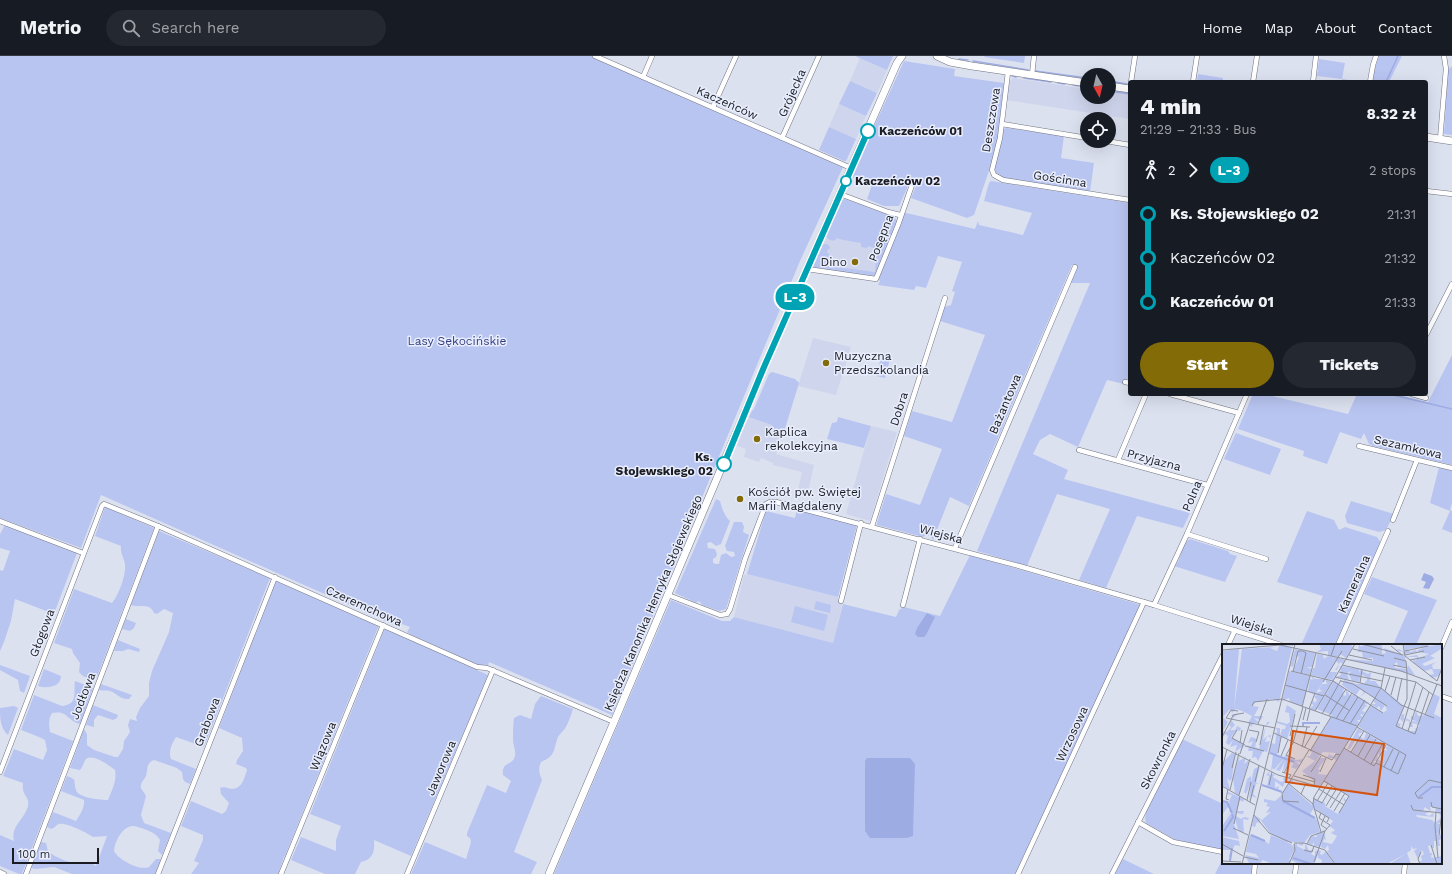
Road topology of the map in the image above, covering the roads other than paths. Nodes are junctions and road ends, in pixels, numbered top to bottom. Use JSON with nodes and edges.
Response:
{"nodes":[{"id":1,"x":595,"y":56,"type":"edge"},
{"id":2,"x":652,"y":56,"type":"edge"},
{"id":3,"x":736,"y":56,"type":"edge"},
{"id":4,"x":819,"y":56,"type":"edge"},
{"id":5,"x":902,"y":56,"type":"edge"},
{"id":6,"x":936,"y":56,"type":"edge"},
{"id":7,"x":1034,"y":56,"type":"edge"},
{"id":8,"x":1135,"y":56,"type":"edge"},
{"id":9,"x":1197,"y":56,"type":"edge"},
{"id":10,"x":1257,"y":56,"type":"edge"},
{"id":11,"x":1316,"y":56,"type":"edge"},
{"id":12,"x":1376,"y":56,"type":"edge"},
{"id":13,"x":1444,"y":56,"type":"edge"},
{"id":14,"x":1008,"y":72,"type":"junction"},
{"id":15,"x":1032,"y":75,"type":"junction"},
{"id":16,"x":643,"y":77,"type":"junction"},
{"id":17,"x":1131,"y":80,"type":"edge"},
{"id":18,"x":1193,"y":80,"type":"edge"},
{"id":19,"x":1253,"y":80,"type":"edge"},
{"id":20,"x":1313,"y":80,"type":"edge"},
{"id":21,"x":1370,"y":80,"type":"edge"},
{"id":22,"x":1080,"y":82,"type":"edge"},
{"id":23,"x":1116,"y":87,"type":"edge"},
{"id":24,"x":1128,"y":89,"type":"edge"},
{"id":25,"x":713,"y":107,"type":"junction"},
{"id":26,"x":1002,"y":124,"type":"junction"},
{"id":27,"x":1080,"y":137,"type":"edge"},
{"id":28,"x":1428,"y":137,"type":"edge"},
{"id":29,"x":782,"y":138,"type":"junction"},
{"id":30,"x":1440,"y":140,"type":"junction"},
{"id":31,"x":1452,"y":141,"type":"edge"},
{"id":32,"x":1116,"y":143,"type":"edge"},
{"id":33,"x":1128,"y":145,"type":"edge"},
{"id":34,"x":851,"y":168,"type":"junction"},
{"id":35,"x":992,"y":170,"type":"joint"},
{"id":36,"x":912,"y":185,"type":"dead end"},
{"id":37,"x":1428,"y":190,"type":"edge"},
{"id":38,"x":840,"y":194,"type":"junction"},
{"id":39,"x":1452,"y":194,"type":"edge"},
{"id":40,"x":1128,"y":200,"type":"edge"},
{"id":41,"x":900,"y":215,"type":"junction"},
{"id":42,"x":1075,"y":268,"type":"dead end"},
{"id":43,"x":807,"y":269,"type":"junction"},
{"id":44,"x":1452,"y":284,"type":"edge"},
{"id":45,"x":945,"y":298,"type":"dead end"},
{"id":46,"x":1428,"y":331,"type":"edge"},
{"id":47,"x":1125,"y":382,"type":"dead end"},
{"id":48,"x":1128,"y":383,"type":"edge"},
{"id":49,"x":1145,"y":396,"type":"edge"},
{"id":50,"x":1177,"y":396,"type":"edge"},
{"id":51,"x":1246,"y":396,"type":"edge"},
{"id":52,"x":1419,"y":396,"type":"edge"},
{"id":53,"x":1426,"y":398,"type":"dead end"},
{"id":54,"x":1239,"y":413,"type":"junction"},
{"id":55,"x":1359,"y":446,"type":"dead end"},
{"id":56,"x":1079,"y":450,"type":"dead end"},
{"id":57,"x":1118,"y":460,"type":"junction"},
{"id":58,"x":1417,"y":460,"type":"junction"},
{"id":59,"x":1452,"y":468,"type":"edge"},
{"id":60,"x":1207,"y":486,"type":"junction"},
{"id":61,"x":106,"y":504,"type":"joint"},
{"id":62,"x":1393,"y":520,"type":"dead end"},
{"id":63,"x":0,"y":522,"type":"edge"},
{"id":64,"x":861,"y":523,"type":"junction"},
{"id":65,"x":158,"y":526,"type":"junction"},
{"id":66,"x":872,"y":526,"type":"junction"},
{"id":67,"x":1388,"y":531,"type":"dead end"},
{"id":68,"x":1187,"y":534,"type":"junction"},
{"id":69,"x":920,"y":539,"type":"junction"},
{"id":70,"x":955,"y":548,"type":"junction"},
{"id":71,"x":84,"y":553,"type":"junction"},
{"id":72,"x":1266,"y":559,"type":"dead end"},
{"id":73,"x":275,"y":577,"type":"junction"},
{"id":74,"x":668,"y":595,"type":"junction"},
{"id":75,"x":841,"y":601,"type":"dead end"},
{"id":76,"x":1144,"y":602,"type":"junction"},
{"id":77,"x":1154,"y":605,"type":"junction"},
{"id":78,"x":902,"y":606,"type":"dead end"},
{"id":79,"x":1452,"y":622,"type":"edge"},
{"id":80,"x":383,"y":625,"type":"junction"},
{"id":81,"x":1235,"y":630,"type":"junction"},
{"id":82,"x":1228,"y":644,"type":"edge"},
{"id":83,"x":1276,"y":644,"type":"edge"},
{"id":84,"x":1338,"y":644,"type":"edge"},
{"id":85,"x":1442,"y":646,"type":"edge"},
{"id":86,"x":1222,"y":656,"type":"edge"},
{"id":87,"x":493,"y":670,"type":"junction"},
{"id":88,"x":1442,"y":696,"type":"edge"},
{"id":89,"x":1452,"y":700,"type":"edge"},
{"id":90,"x":614,"y":722,"type":"junction"},
{"id":91,"x":0,"y":772,"type":"edge"},
{"id":92,"x":1138,"y":822,"type":"junction"},
{"id":93,"x":1222,"y":852,"type":"edge"},
{"id":94,"x":1255,"y":864,"type":"edge"},
{"id":95,"x":1405,"y":864,"type":"edge"},
{"id":96,"x":1296,"y":866,"type":"dead end"},
{"id":97,"x":0,"y":872,"type":"edge"},
{"id":98,"x":4,"y":874,"type":"edge"},
{"id":99,"x":26,"y":874,"type":"edge"},
{"id":100,"x":158,"y":874,"type":"edge"},
{"id":101,"x":281,"y":874,"type":"edge"},
{"id":102,"x":408,"y":874,"type":"edge"},
{"id":103,"x":549,"y":874,"type":"edge"},
{"id":104,"x":1018,"y":874,"type":"edge"},
{"id":105,"x":1112,"y":874,"type":"edge"},
{"id":106,"x":1254,"y":874,"type":"edge"},
{"id":107,"x":1295,"y":874,"type":"edge"},
{"id":108,"x":1404,"y":874,"type":"edge"}],
"edges":[{"from":1,"to":16,"type":"street","name":"Kaczeńców"},
{"from":2,"to":16,"type":"street"},
{"from":3,"to":25,"type":"street"},
{"from":4,"to":29,"type":"street","name":"Grójecka"},
{"from":5,"to":34,"type":"street","name":"Księdza Kanonika Henryka Słojewskiego"},
{"from":6,"to":14,"type":"street"},
{"from":7,"to":15,"type":"street"},
{"from":8,"to":17,"type":"street"},
{"from":9,"to":18,"type":"street"},
{"from":10,"to":19,"type":"street"},
{"from":11,"to":20,"type":"street"},
{"from":12,"to":21,"type":"street"},
{"from":13,"to":30,"type":"street"},
{"from":14,"to":15,"type":"street"},
{"from":14,"to":26,"type":"street","name":"Deszczowa"},
{"from":15,"to":22,"type":"street"},
{"from":16,"to":25,"type":"street","name":"Kaczeńców"},
{"from":23,"to":24,"type":"street"},
{"from":25,"to":29,"type":"street","name":"Kaczeńców"},
{"from":26,"to":27,"type":"street"},
{"from":26,"to":35,"type":"street","name":"Deszczowa"},
{"from":28,"to":30,"type":"street"},
{"from":29,"to":34,"type":"street","name":"Kaczeńców"},
{"from":30,"to":31,"type":"street"},
{"from":32,"to":33,"type":"street"},
{"from":34,"to":38,"type":"street","name":"Księdza Kanonika Henryka Słojewskiego"},
{"from":35,"to":40,"type":"street","name":"Gościnna"},
{"from":36,"to":41,"type":"street","name":"Posępna"},
{"from":37,"to":39,"type":"street"},
{"from":38,"to":41,"type":"street"},
{"from":38,"to":43,"type":"street","name":"Księdza Kanonika Henryka Słojewskiego"},
{"from":41,"to":43,"type":"street","name":"Posępna"},
{"from":42,"to":70,"type":"street","name":"Bażantowa"},
{"from":43,"to":74,"type":"street","name":"Księdza Kanonika Henryka Słojewskiego"},
{"from":44,"to":46,"type":"street"},
{"from":45,"to":66,"type":"street","name":"Dobra"},
{"from":47,"to":48,"type":"street"},
{"from":49,"to":57,"type":"street","name":"Przyjazna"},
{"from":50,"to":54,"type":"street"},
{"from":51,"to":54,"type":"street","name":"Polna"},
{"from":52,"to":53,"type":"street"},
{"from":54,"to":60,"type":"street","name":"Polna"},
{"from":55,"to":58,"type":"street","name":"Sezamkowa"},
{"from":56,"to":57,"type":"street","name":"Przyjazna"},
{"from":57,"to":60,"type":"street","name":"Przyjazna"},
{"from":58,"to":59,"type":"street","name":"Sezamkowa"},
{"from":58,"to":62,"type":"street"},
{"from":60,"to":68,"type":"street","name":"Polna"},
{"from":61,"to":65,"type":"street","name":"Czeremchowa"},
{"from":61,"to":71,"type":"street","name":"Głogowa"},
{"from":63,"to":71,"type":"street"},
{"from":64,"to":66,"type":"street","name":"Wiejska"},
{"from":64,"to":74,"type":"street","name":"Wiejska"},
{"from":64,"to":75,"type":"street"},
{"from":65,"to":73,"type":"street","name":"Czeremchowa"},
{"from":65,"to":99,"type":"street","name":"Jodłowa"},
{"from":66,"to":69,"type":"street","name":"Wiejska"},
{"from":67,"to":84,"type":"street","name":"Kameralna"},
{"from":68,"to":72,"type":"street"},
{"from":68,"to":77,"type":"street","name":"Polna"},
{"from":69,"to":70,"type":"street","name":"Wiejska"},
{"from":69,"to":78,"type":"street"},
{"from":70,"to":76,"type":"street","name":"Wiejska"},
{"from":71,"to":91,"type":"street","name":"Głogowa"},
{"from":73,"to":80,"type":"street","name":"Czeremchowa"},
{"from":73,"to":100,"type":"street","name":"Grabowa"},
{"from":74,"to":90,"type":"street","name":"Księdza Kanonika Henryka Słojewskiego"},
{"from":76,"to":77,"type":"street","name":"Wiejska"},
{"from":76,"to":104,"type":"street","name":"Wrzosowa"},
{"from":77,"to":81,"type":"street","name":"Wiejska"},
{"from":79,"to":85,"type":"street"},
{"from":80,"to":87,"type":"street","name":"Czeremchowa"},
{"from":80,"to":101,"type":"street","name":"Wiązowa"},
{"from":81,"to":82,"type":"street"},
{"from":81,"to":83,"type":"street","name":"Wiejska"},
{"from":86,"to":92,"type":"street","name":"Skowronka"},
{"from":87,"to":90,"type":"street","name":"Czeremchowa"},
{"from":87,"to":102,"type":"street","name":"Jaworowa"},
{"from":88,"to":89,"type":"street"},
{"from":90,"to":103,"type":"street","name":"Księdza Kanonika Henryka Słojewskiego"},
{"from":92,"to":93,"type":"street"},
{"from":92,"to":105,"type":"street","name":"Skowronka"},
{"from":94,"to":106,"type":"street"},
{"from":95,"to":108,"type":"street"},
{"from":96,"to":107,"type":"street"},
{"from":97,"to":98,"type":"street"}]}
